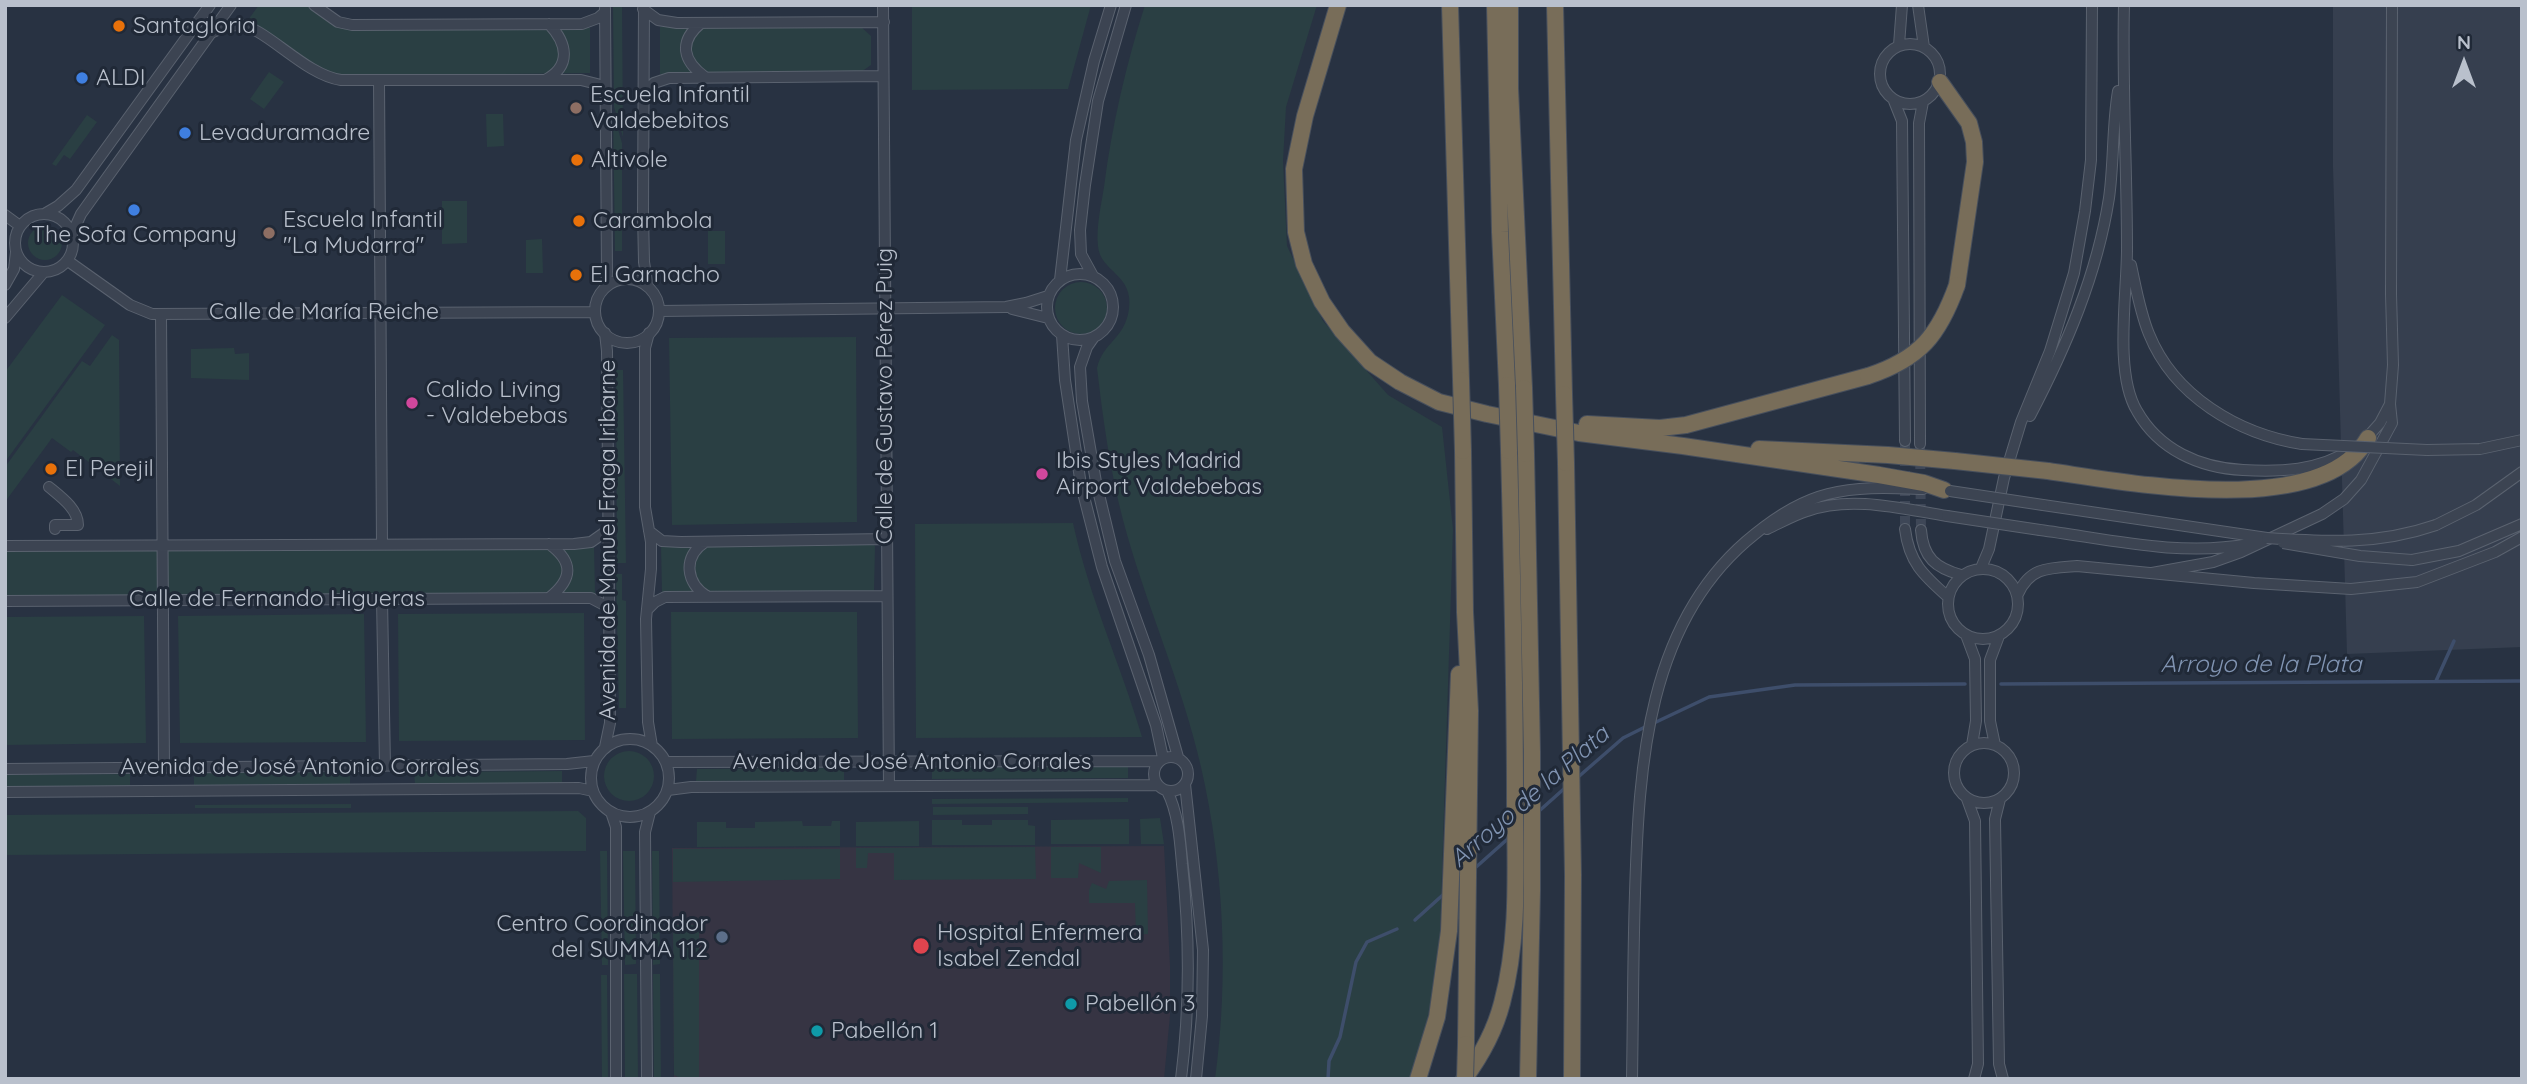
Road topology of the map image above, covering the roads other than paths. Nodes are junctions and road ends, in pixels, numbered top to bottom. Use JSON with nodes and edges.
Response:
{"nodes":[{"id":1,"x":232,"y":5,"type":"edge"},
{"id":2,"x":314,"y":5,"type":"edge"},
{"id":3,"x":884,"y":5,"type":"edge"},
{"id":4,"x":1111,"y":5,"type":"edge"},
{"id":5,"x":1126,"y":5,"type":"edge"},
{"id":6,"x":1338,"y":5,"type":"edge"},
{"id":7,"x":1450,"y":5,"type":"edge"},
{"id":8,"x":1495,"y":5,"type":"edge"},
{"id":9,"x":1510,"y":5,"type":"edge"},
{"id":10,"x":1558,"y":5,"type":"edge"},
{"id":11,"x":1902,"y":5,"type":"edge"},
{"id":12,"x":1918,"y":5,"type":"edge"},
{"id":13,"x":2092,"y":5,"type":"edge"},
{"id":14,"x":2124,"y":5,"type":"edge"},
{"id":15,"x":2392,"y":5,"type":"edge"},
{"id":16,"x":209,"y":6,"type":"edge"},
{"id":17,"x":644,"y":7,"type":"edge"},
{"id":18,"x":605,"y":9,"type":"edge"},
{"id":19,"x":884,"y":22,"type":"junction"},
{"id":20,"x":701,"y":23,"type":"junction"},
{"id":21,"x":549,"y":24,"type":"junction"},
{"id":22,"x":211,"y":33,"type":"junction"},
{"id":23,"x":1899,"y":45,"type":"junction"},
{"id":24,"x":1924,"y":47,"type":"junction"},
{"id":25,"x":2123,"y":64,"type":"junction"},
{"id":26,"x":883,"y":76,"type":"junction"},
{"id":27,"x":705,"y":77,"type":"junction"},
{"id":28,"x":379,"y":80,"type":"junction"},
{"id":29,"x":545,"y":80,"type":"junction"},
{"id":30,"x":1940,"y":82,"type":"junction"},
{"id":31,"x":606,"y":90,"type":"junction"},
{"id":32,"x":642,"y":95,"type":"junction"},
{"id":33,"x":1895,"y":101,"type":"junction"},
{"id":34,"x":1923,"y":102,"type":"junction"},
{"id":35,"x":46,"y":213,"type":"junction"},
{"id":36,"x":5,"y":215,"type":"edge"},
{"id":37,"x":20,"y":226,"type":"junction"},
{"id":38,"x":72,"y":234,"type":"junction"},
{"id":39,"x":2127,"y":249,"type":"junction"},
{"id":40,"x":16,"y":252,"type":"junction"},
{"id":41,"x":68,"y":261,"type":"junction"},
{"id":42,"x":43,"y":273,"type":"junction"},
{"id":43,"x":1093,"y":276,"type":"junction"},
{"id":44,"x":1060,"y":280,"type":"junction"},
{"id":45,"x":5,"y":285,"type":"edge"},
{"id":46,"x":648,"y":287,"type":"junction"},
{"id":47,"x":605,"y":288,"type":"junction"},
{"id":48,"x":1048,"y":296,"type":"junction"},
{"id":49,"x":1006,"y":307,"type":"junction"},
{"id":50,"x":884,"y":308,"type":"junction"},
{"id":51,"x":659,"y":311,"type":"junction"},
{"id":52,"x":380,"y":312,"type":"junction"},
{"id":53,"x":596,"y":312,"type":"junction"},
{"id":54,"x":160,"y":314,"type":"junction"},
{"id":55,"x":5,"y":318,"type":"edge"},
{"id":56,"x":1048,"y":318,"type":"junction"},
{"id":57,"x":605,"y":333,"type":"junction"},
{"id":58,"x":649,"y":333,"type":"junction"},
{"id":59,"x":1062,"y":335,"type":"junction"},
{"id":60,"x":1094,"y":337,"type":"junction"},
{"id":61,"x":1515,"y":387,"type":"junction"},
{"id":62,"x":2390,"y":404,"type":"junction"},
{"id":63,"x":1542,"y":425,"type":"junction"},
{"id":64,"x":2368,"y":438,"type":"junction"},
{"id":65,"x":2522,"y":440,"type":"edge"},
{"id":66,"x":1905,"y":442,"type":"tunnel mouth"},
{"id":67,"x":1920,"y":444,"type":"tunnel mouth"},
{"id":68,"x":1683,"y":446,"type":"junction"},
{"id":69,"x":2014,"y":446,"type":"junction"},
{"id":70,"x":2522,"y":472,"type":"edge"},
{"id":71,"x":50,"y":487,"type":"dead end"},
{"id":72,"x":1947,"y":491,"type":"junction"},
{"id":73,"x":2522,"y":524,"type":"edge"},
{"id":74,"x":55,"y":529,"type":"dead end"},
{"id":75,"x":1905,"y":529,"type":"tunnel mouth"},
{"id":76,"x":608,"y":530,"type":"junction"},
{"id":77,"x":1921,"y":530,"type":"tunnel mouth"},
{"id":78,"x":649,"y":531,"type":"junction"},
{"id":79,"x":2522,"y":537,"type":"edge"},
{"id":80,"x":1749,"y":538,"type":"junction"},
{"id":81,"x":886,"y":539,"type":"junction"},
{"id":82,"x":2267,"y":539,"type":"junction"},
{"id":83,"x":705,"y":542,"type":"junction"},
{"id":84,"x":382,"y":544,"type":"junction"},
{"id":85,"x":549,"y":544,"type":"junction"},
{"id":86,"x":162,"y":546,"type":"junction"},
{"id":87,"x":5,"y":547,"type":"edge"},
{"id":88,"x":1981,"y":568,"type":"junction"},
{"id":89,"x":2152,"y":573,"type":"junction"},
{"id":90,"x":1961,"y":575,"type":"junction"},
{"id":91,"x":2018,"y":594,"type":"junction"},
{"id":92,"x":886,"y":596,"type":"junction"},
{"id":93,"x":708,"y":597,"type":"junction"},
{"id":94,"x":1948,"y":597,"type":"junction"},
{"id":95,"x":549,"y":598,"type":"junction"},
{"id":96,"x":383,"y":599,"type":"junction"},
{"id":97,"x":162,"y":600,"type":"junction"},
{"id":98,"x":5,"y":601,"type":"edge"},
{"id":99,"x":608,"y":607,"type":"junction"},
{"id":100,"x":647,"y":610,"type":"junction"},
{"id":101,"x":1465,"y":612,"type":"junction"},
{"id":102,"x":1966,"y":635,"type":"junction"},
{"id":103,"x":1999,"y":636,"type":"junction"},
{"id":104,"x":1995,"y":744,"type":"junction"},
{"id":105,"x":1972,"y":745,"type":"junction"},
{"id":106,"x":653,"y":746,"type":"junction"},
{"id":107,"x":605,"y":747,"type":"junction"},
{"id":108,"x":1178,"y":757,"type":"junction"},
{"id":109,"x":1161,"y":760,"type":"junction"},
{"id":110,"x":594,"y":761,"type":"junction"},
{"id":111,"x":666,"y":762,"type":"junction"},
{"id":112,"x":888,"y":762,"type":"junction"},
{"id":113,"x":385,"y":766,"type":"junction"},
{"id":114,"x":164,"y":768,"type":"junction"},
{"id":115,"x":5,"y":769,"type":"edge"},
{"id":116,"x":1185,"y":784,"type":"junction"},
{"id":117,"x":889,"y":786,"type":"junction"},
{"id":118,"x":1163,"y":788,"type":"junction"},
{"id":119,"x":668,"y":790,"type":"junction"},
{"id":120,"x":593,"y":791,"type":"junction"},
{"id":121,"x":5,"y":792,"type":"edge"},
{"id":122,"x":1967,"y":799,"type":"junction"},
{"id":123,"x":2000,"y":799,"type":"junction"},
{"id":124,"x":611,"y":812,"type":"junction"},
{"id":125,"x":650,"y":812,"type":"junction"},
{"id":126,"x":616,"y":1079,"type":"edge"},
{"id":127,"x":647,"y":1079,"type":"edge"},
{"id":128,"x":1181,"y":1079,"type":"edge"},
{"id":129,"x":1196,"y":1079,"type":"edge"},
{"id":130,"x":1418,"y":1079,"type":"edge"},
{"id":131,"x":1465,"y":1079,"type":"edge"},
{"id":132,"x":1528,"y":1079,"type":"edge"},
{"id":133,"x":1572,"y":1079,"type":"edge"},
{"id":134,"x":1632,"y":1079,"type":"edge"},
{"id":135,"x":1973,"y":1079,"type":"edge"},
{"id":136,"x":2003,"y":1079,"type":"edge"}],
"edges":[{"from":1,"to":22,"type":"street"},
{"from":2,"to":21,"type":"street"},
{"from":3,"to":19,"type":"street","name":"Calle de Gustavo Pérez Puig"},
{"from":4,"to":44,"type":"street"},
{"from":5,"to":43,"type":"street"},
{"from":6,"to":63,"type":"highway"},
{"from":7,"to":101,"type":"highway","bridge":true},
{"from":8,"to":61,"type":"highway"},
{"from":9,"to":61,"type":"highway"},
{"from":10,"to":133,"type":"highway","bridge":true},
{"from":11,"to":23,"type":"street"},
{"from":12,"to":24,"type":"street"},
{"from":13,"to":69,"type":"street"},
{"from":14,"to":25,"type":"street"},
{"from":15,"to":62,"type":"street"},
{"from":16,"to":35,"type":"street"},
{"from":17,"to":20,"type":"street"},
{"from":17,"to":32,"type":"street"},
{"from":18,"to":21,"type":"street"},
{"from":18,"to":31,"type":"street"},
{"from":19,"to":20,"type":"street"},
{"from":19,"to":26,"type":"street","name":"Calle de Gustavo Pérez Puig"},
{"from":20,"to":27,"type":"street"},
{"from":21,"to":29,"type":"street"},
{"from":22,"to":28,"type":"street"},
{"from":22,"to":38,"type":"street"},
{"from":23,"to":24,"type":"street"},
{"from":23,"to":33,"type":"street"},
{"from":24,"to":30,"type":"street"},
{"from":25,"to":39,"type":"street"},
{"from":25,"to":69,"type":"street"},
{"from":26,"to":27,"type":"street"},
{"from":26,"to":50,"type":"street","name":"Calle de Gustavo Pérez Puig"},
{"from":27,"to":32,"type":"street"},
{"from":28,"to":29,"type":"street"},
{"from":28,"to":52,"type":"street"},
{"from":29,"to":31,"type":"street"},
{"from":30,"to":34,"type":"street"},
{"from":30,"to":63,"type":"highway","bridge":true},
{"from":31,"to":47,"type":"street"},
{"from":32,"to":46,"type":"street"},
{"from":33,"to":34,"type":"street"},
{"from":33,"to":66,"type":"street"},
{"from":34,"to":67,"type":"street"},
{"from":35,"to":37,"type":"street"},
{"from":35,"to":38,"type":"street"},
{"from":36,"to":37,"type":"street"},
{"from":37,"to":40,"type":"street"},
{"from":38,"to":41,"type":"street"},
{"from":39,"to":64,"type":"street"},
{"from":39,"to":65,"type":"street","bridge":true},
{"from":40,"to":42,"type":"street"},
{"from":40,"to":45,"type":"street"},
{"from":41,"to":42,"type":"street"},
{"from":41,"to":54,"type":"street","name":"Calle de María Reiche"},
{"from":42,"to":55,"type":"street"},
{"from":43,"to":44,"type":"street"},
{"from":43,"to":60,"type":"street"},
{"from":44,"to":48,"type":"street"},
{"from":46,"to":47,"type":"street"},
{"from":46,"to":51,"type":"street"},
{"from":47,"to":53,"type":"street"},
{"from":48,"to":49,"type":"street"},
{"from":48,"to":56,"type":"street"},
{"from":49,"to":50,"type":"street"},
{"from":49,"to":56,"type":"street"},
{"from":50,"to":51,"type":"street"},
{"from":50,"to":81,"type":"street","name":"Calle de Gustavo Pérez Puig"},
{"from":51,"to":58,"type":"street"},
{"from":52,"to":53,"type":"street","name":"Calle de María Reiche"},
{"from":52,"to":54,"type":"street","name":"Calle de María Reiche"},
{"from":52,"to":84,"type":"street"},
{"from":53,"to":57,"type":"street"},
{"from":54,"to":86,"type":"street"},
{"from":56,"to":59,"type":"street"},
{"from":57,"to":58,"type":"street"},
{"from":57,"to":76,"type":"street","name":"Avenida de Manuel Fraga Iribarne"},
{"from":58,"to":78,"type":"street","name":"Avenida de Manuel Fraga Iribarne"},
{"from":59,"to":60,"type":"street"},
{"from":59,"to":109,"type":"street"},
{"from":60,"to":108,"type":"street"},
{"from":61,"to":131,"type":"highway","bridge":true},
{"from":61,"to":132,"type":"highway","bridge":true},
{"from":62,"to":64,"type":"street"},
{"from":62,"to":82,"type":"street"},
{"from":63,"to":68,"type":"highway"},
{"from":64,"to":68,"type":"highway","bridge":true},
{"from":68,"to":72,"type":"highway"},
{"from":69,"to":88,"type":"street"},
{"from":70,"to":82,"type":"street","bridge":true},
{"from":71,"to":74,"type":"street"},
{"from":72,"to":80,"type":"street"},
{"from":72,"to":82,"type":"street","bridge":true},
{"from":73,"to":82,"type":"street","bridge":true},
{"from":75,"to":94,"type":"street"},
{"from":76,"to":85,"type":"street"},
{"from":76,"to":99,"type":"street","name":"Avenida de Manuel Fraga Iribarne"},
{"from":77,"to":90,"type":"street"},
{"from":78,"to":83,"type":"street"},
{"from":78,"to":100,"type":"street","name":"Avenida de Manuel Fraga Iribarne"},
{"from":79,"to":89,"type":"street"},
{"from":80,"to":82,"type":"street","bridge":true},
{"from":80,"to":134,"type":"street"},
{"from":81,"to":83,"type":"street"},
{"from":81,"to":92,"type":"street","name":"Calle de Gustavo Pérez Puig"},
{"from":82,"to":89,"type":"street"},
{"from":83,"to":93,"type":"street"},
{"from":84,"to":85,"type":"street"},
{"from":84,"to":86,"type":"street"},
{"from":85,"to":95,"type":"street"},
{"from":86,"to":87,"type":"street"},
{"from":86,"to":97,"type":"street"},
{"from":88,"to":90,"type":"street"},
{"from":88,"to":91,"type":"street"},
{"from":89,"to":91,"type":"street"},
{"from":90,"to":94,"type":"street"},
{"from":91,"to":103,"type":"street"},
{"from":92,"to":93,"type":"street"},
{"from":92,"to":112,"type":"street","name":"Calle de Gustavo Pérez Puig"},
{"from":93,"to":100,"type":"street"},
{"from":94,"to":102,"type":"street"},
{"from":95,"to":96,"type":"street","name":"Calle de Fernando Higueras"},
{"from":95,"to":99,"type":"street","name":"Calle de Fernando Higueras"},
{"from":96,"to":97,"type":"street","name":"Calle de Fernando Higueras"},
{"from":96,"to":113,"type":"street"},
{"from":97,"to":98,"type":"street","name":"Calle de Fernando Higueras"},
{"from":97,"to":114,"type":"street"},
{"from":99,"to":107,"type":"street","name":"Avenida de Manuel Fraga Iribarne"},
{"from":100,"to":106,"type":"street","name":"Avenida de Manuel Fraga Iribarne"},
{"from":101,"to":130,"type":"highway"},
{"from":101,"to":131,"type":"highway","bridge":true},
{"from":102,"to":103,"type":"street"},
{"from":102,"to":105,"type":"street"},
{"from":103,"to":104,"type":"street"},
{"from":104,"to":105,"type":"street"},
{"from":104,"to":123,"type":"street"},
{"from":105,"to":122,"type":"street"},
{"from":106,"to":107,"type":"street"},
{"from":106,"to":111,"type":"street"},
{"from":107,"to":110,"type":"street"},
{"from":108,"to":109,"type":"street"},
{"from":108,"to":116,"type":"street"},
{"from":109,"to":112,"type":"street","name":"Avenida de José Antonio Corrales"},
{"from":109,"to":118,"type":"street"},
{"from":110,"to":113,"type":"street","name":"Avenida de José Antonio Corrales"},
{"from":110,"to":120,"type":"street"},
{"from":111,"to":112,"type":"street","name":"Avenida de José Antonio Corrales"},
{"from":111,"to":119,"type":"street"},
{"from":112,"to":117,"type":"street","name":"Calle de Gustavo Pérez Puig"},
{"from":113,"to":114,"type":"street","name":"Avenida de José Antonio Corrales"},
{"from":114,"to":115,"type":"street","name":"Avenida de José Antonio Corrales"},
{"from":116,"to":118,"type":"street"},
{"from":116,"to":129,"type":"street"},
{"from":117,"to":118,"type":"street","name":"Avenida de José Antonio Corrales"},
{"from":117,"to":119,"type":"street","name":"Avenida de José Antonio Corrales"},
{"from":118,"to":128,"type":"street"},
{"from":119,"to":125,"type":"street"},
{"from":120,"to":121,"type":"street","name":"Avenida de José Antonio Corrales"},
{"from":120,"to":124,"type":"street"},
{"from":122,"to":123,"type":"street"},
{"from":122,"to":135,"type":"street"},
{"from":123,"to":136,"type":"street"},
{"from":124,"to":125,"type":"street"},
{"from":124,"to":126,"type":"street"},
{"from":125,"to":127,"type":"street"}]}
